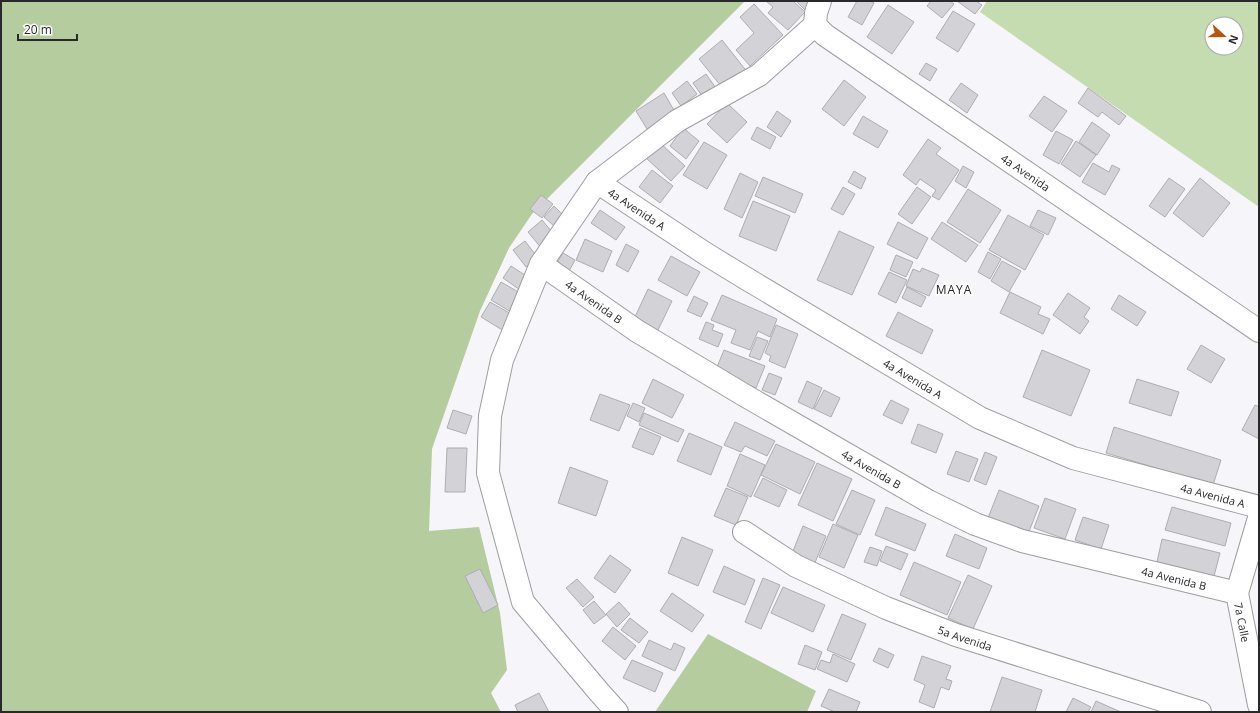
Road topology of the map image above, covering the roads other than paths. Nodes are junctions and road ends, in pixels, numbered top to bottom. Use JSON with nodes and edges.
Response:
{"nodes":[{"id":1,"x":820,"y":1,"type":"edge"},
{"id":2,"x":815,"y":25,"type":"junction"},
{"id":3,"x":597,"y":182,"type":"junction"},
{"id":4,"x":541,"y":264,"type":"junction"},
{"id":5,"x":1259,"y":331,"type":"edge"},
{"id":6,"x":1259,"y":507,"type":"edge"},
{"id":7,"x":1259,"y":518,"type":"edge"},
{"id":8,"x":744,"y":532,"type":"dead end"},
{"id":9,"x":1237,"y":593,"type":"junction"},
{"id":10,"x":1259,"y":705,"type":"edge"},
{"id":11,"x":617,"y":712,"type":"edge"},
{"id":12,"x":1200,"y":712,"type":"edge"}],
"edges":[{"from":1,"to":2,"type":"street"},
{"from":2,"to":3,"type":"street"},
{"from":2,"to":5,"type":"street","name":"4a Avenida"},
{"from":3,"to":4,"type":"street"},
{"from":3,"to":6,"type":"street","name":"4a Avenida A"},
{"from":4,"to":9,"type":"street","name":"4a Avenida B"},
{"from":4,"to":11,"type":"street"},
{"from":7,"to":9,"type":"street","name":"7a Calle"},
{"from":8,"to":12,"type":"street","name":"5a Avenida"},
{"from":9,"to":10,"type":"street","name":"7a Calle"}]}
